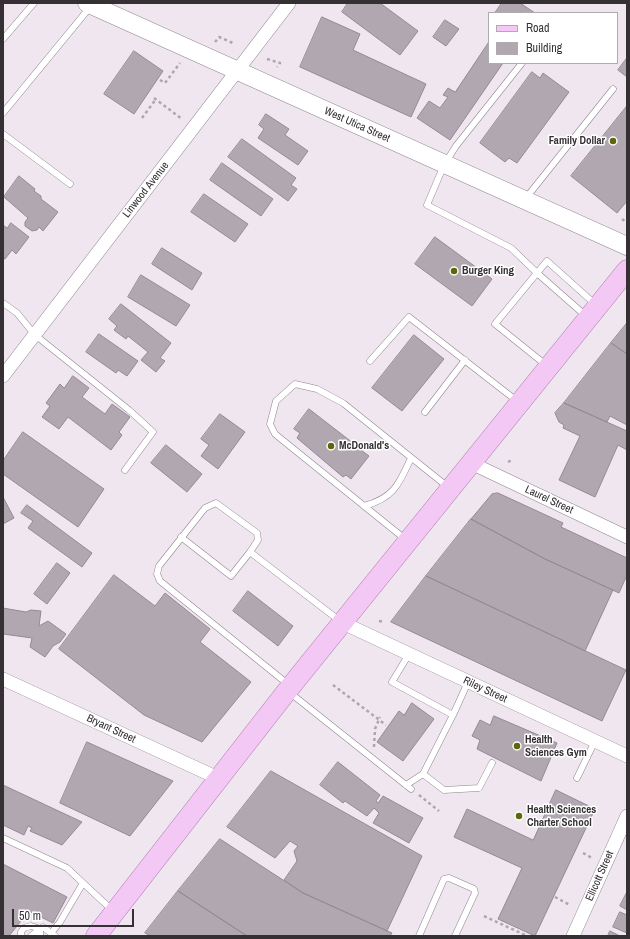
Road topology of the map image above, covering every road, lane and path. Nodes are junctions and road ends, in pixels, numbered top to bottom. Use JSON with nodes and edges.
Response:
{"nodes":[{"id":1,"x":34,"y":3,"type":"edge"},
{"id":2,"x":290,"y":3,"type":"edge"},
{"id":3,"x":97,"y":5,"type":"edge"},
{"id":4,"x":3,"y":39,"type":"edge"},
{"id":5,"x":214,"y":42,"type":"dead end"},
{"id":6,"x":233,"y":43,"type":"dead end"},
{"id":7,"x":267,"y":59,"type":"dead end"},
{"id":8,"x":181,"y":62,"type":"dead end"},
{"id":9,"x":521,"y":64,"type":"edge"},
{"id":10,"x":277,"y":67,"type":"dead end"},
{"id":11,"x":238,"y":71,"type":"junction"},
{"id":12,"x":160,"y":80,"type":"dead end"},
{"id":13,"x":613,"y":89,"type":"dead end"},
{"id":14,"x":3,"y":113,"type":"edge"},
{"id":15,"x":180,"y":117,"type":"dead end"},
{"id":16,"x":142,"y":118,"type":"dead end"},
{"id":17,"x":3,"y":134,"type":"edge"},
{"id":18,"x":444,"y":165,"type":"junction"},
{"id":19,"x":70,"y":184,"type":"dead end"},
{"id":20,"x":524,"y":200,"type":"junction"},
{"id":21,"x":622,"y":219,"type":"dead end"},
{"id":22,"x":626,"y":222,"type":"dead end"},
{"id":23,"x":627,"y":246,"type":"edge"},
{"id":24,"x":627,"y":270,"type":"edge"},
{"id":25,"x":537,"y":272,"type":"junction"},
{"id":26,"x":3,"y":303,"type":"edge"},
{"id":27,"x":593,"y":312,"type":"junction"},
{"id":28,"x":35,"y":334,"type":"junction"},
{"id":29,"x":465,"y":360,"type":"junction"},
{"id":30,"x":370,"y":361,"type":"dead end"},
{"id":31,"x":549,"y":367,"type":"junction"},
{"id":32,"x":3,"y":376,"type":"edge"},
{"id":33,"x":520,"y":403,"type":"junction"},
{"id":34,"x":425,"y":412,"type":"dead end"},
{"id":35,"x":412,"y":458,"type":"junction"},
{"id":36,"x":512,"y":460,"type":"dead end"},
{"id":37,"x":508,"y":462,"type":"dead end"},
{"id":38,"x":471,"y":463,"type":"junction"},
{"id":39,"x":125,"y":470,"type":"dead end"},
{"id":40,"x":450,"y":489,"type":"junction"},
{"id":41,"x":364,"y":506,"type":"junction"},
{"id":42,"x":182,"y":537,"type":"junction"},
{"id":43,"x":627,"y":537,"type":"edge"},
{"id":44,"x":409,"y":542,"type":"junction"},
{"id":45,"x":250,"y":552,"type":"junction"},
{"id":46,"x":379,"y":621,"type":"dead end"},
{"id":47,"x":384,"y":622,"type":"dead end"},
{"id":48,"x":343,"y":624,"type":"junction"},
{"id":49,"x":409,"y":654,"type":"junction"},
{"id":50,"x":3,"y":679,"type":"edge"},
{"id":51,"x":468,"y":682,"type":"junction"},
{"id":52,"x":333,"y":685,"type":"dead end"},
{"id":53,"x":289,"y":689,"type":"junction"},
{"id":54,"x":453,"y":714,"type":"junction"},
{"id":55,"x":379,"y":718,"type":"junction"},
{"id":56,"x":386,"y":725,"type":"dead end"},
{"id":57,"x":595,"y":741,"type":"junction"},
{"id":58,"x":627,"y":756,"type":"edge"},
{"id":59,"x":373,"y":759,"type":"junction"},
{"id":60,"x":492,"y":763,"type":"dead end"},
{"id":61,"x":423,"y":774,"type":"junction"},
{"id":62,"x":577,"y":778,"type":"dead end"},
{"id":63,"x":220,"y":779,"type":"junction"},
{"id":64,"x":409,"y":787,"type":"junction"},
{"id":65,"x":439,"y":811,"type":"dead end"},
{"id":66,"x":627,"y":816,"type":"edge"},
{"id":67,"x":3,"y":838,"type":"edge"},
{"id":68,"x":583,"y":853,"type":"dead end"},
{"id":69,"x":592,"y":858,"type":"dead end"},
{"id":70,"x":83,"y":883,"type":"junction"},
{"id":71,"x":555,"y":897,"type":"dead end"},
{"id":72,"x":62,"y":905,"type":"dead end"},
{"id":73,"x":570,"y":905,"type":"dead end"},
{"id":74,"x":69,"y":908,"type":"junction"},
{"id":75,"x":114,"y":912,"type":"junction"},
{"id":76,"x":484,"y":916,"type":"dead end"},
{"id":77,"x":18,"y":926,"type":"dead end"},
{"id":78,"x":40,"y":929,"type":"junction"},
{"id":79,"x":21,"y":934,"type":"edge"},
{"id":80,"x":54,"y":934,"type":"edge"},
{"id":81,"x":32,"y":936,"type":"edge"},
{"id":82,"x":40,"y":936,"type":"edge"},
{"id":83,"x":96,"y":936,"type":"edge"},
{"id":84,"x":419,"y":936,"type":"edge"},
{"id":85,"x":455,"y":936,"type":"edge"},
{"id":86,"x":527,"y":936,"type":"edge"},
{"id":87,"x":573,"y":936,"type":"edge"}],
"edges":[{"from":1,"to":4,"type":"lane"},
{"from":2,"to":11,"type":"street","name":"Linwood Avenue"},
{"from":3,"to":11,"type":"street","name":"West Utica Street"},
{"from":3,"to":14,"type":"lane"},
{"from":5,"to":6,"type":"path"},
{"from":7,"to":10,"type":"path"},
{"from":8,"to":12,"type":"path"},
{"from":9,"to":18,"type":"lane"},
{"from":11,"to":18,"type":"street","name":"West Utica Street"},
{"from":11,"to":28,"type":"street","name":"Linwood Avenue"},
{"from":13,"to":20,"type":"lane"},
{"from":15,"to":16,"type":"path"},
{"from":17,"to":19,"type":"lane"},
{"from":18,"to":20,"type":"street","name":"West Utica Street"},
{"from":18,"to":25,"type":"lane"},
{"from":20,"to":23,"type":"street","name":"West Utica Street"},
{"from":21,"to":22,"type":"path"},
{"from":24,"to":27,"type":"main road"},
{"from":25,"to":27,"type":"lane"},
{"from":25,"to":27,"type":"lane"},
{"from":25,"to":31,"type":"lane"},
{"from":26,"to":28,"type":"lane"},
{"from":27,"to":31,"type":"main road"},
{"from":28,"to":32,"type":"street","name":"Linwood Avenue"},
{"from":28,"to":39,"type":"lane"},
{"from":29,"to":30,"type":"lane"},
{"from":29,"to":33,"type":"lane"},
{"from":29,"to":34,"type":"lane"},
{"from":31,"to":33,"type":"main road"},
{"from":33,"to":38,"type":"main road"},
{"from":35,"to":40,"type":"lane"},
{"from":35,"to":41,"type":"lane"},
{"from":35,"to":41,"type":"lane"},
{"from":36,"to":37,"type":"path"},
{"from":38,"to":40,"type":"main road"},
{"from":38,"to":43,"type":"street","name":"Laurel Street"},
{"from":40,"to":44,"type":"main road"},
{"from":41,"to":44,"type":"lane"},
{"from":42,"to":45,"type":"lane"},
{"from":42,"to":45,"type":"lane"},
{"from":42,"to":53,"type":"lane"},
{"from":44,"to":48,"type":"main road"},
{"from":45,"to":48,"type":"lane"},
{"from":46,"to":47,"type":"path"},
{"from":48,"to":49,"type":"street","name":"Riley Street"},
{"from":48,"to":53,"type":"main road"},
{"from":49,"to":51,"type":"street","name":"Riley Street"},
{"from":49,"to":54,"type":"lane"},
{"from":50,"to":63,"type":"street","name":"Bryant Street"},
{"from":51,"to":54,"type":"lane"},
{"from":51,"to":57,"type":"street","name":"Riley Street"},
{"from":52,"to":55,"type":"path"},
{"from":53,"to":59,"type":"lane"},
{"from":53,"to":63,"type":"main road"},
{"from":54,"to":61,"type":"lane"},
{"from":55,"to":56,"type":"path"},
{"from":55,"to":59,"type":"path"},
{"from":57,"to":58,"type":"street","name":"Riley Street"},
{"from":57,"to":62,"type":"lane"},
{"from":59,"to":64,"type":"lane"},
{"from":60,"to":61,"type":"lane"},
{"from":61,"to":64,"type":"lane"},
{"from":63,"to":75,"type":"main road"},
{"from":64,"to":65,"type":"path"},
{"from":66,"to":87,"type":"street","name":"Ellicott Street"},
{"from":67,"to":70,"type":"lane"},
{"from":68,"to":69,"type":"path"},
{"from":70,"to":74,"type":"lane"},
{"from":70,"to":75,"type":"lane"},
{"from":71,"to":73,"type":"path"},
{"from":72,"to":74,"type":"lane"},
{"from":74,"to":80,"type":"lane"},
{"from":75,"to":83,"type":"main road"},
{"from":76,"to":86,"type":"path"},
{"from":77,"to":79,"type":"lane"},
{"from":78,"to":79,"type":"lane"},
{"from":78,"to":80,"type":"lane"},
{"from":78,"to":81,"type":"lane"},
{"from":78,"to":82,"type":"lane"},
{"from":84,"to":85,"type":"lane"}]}
